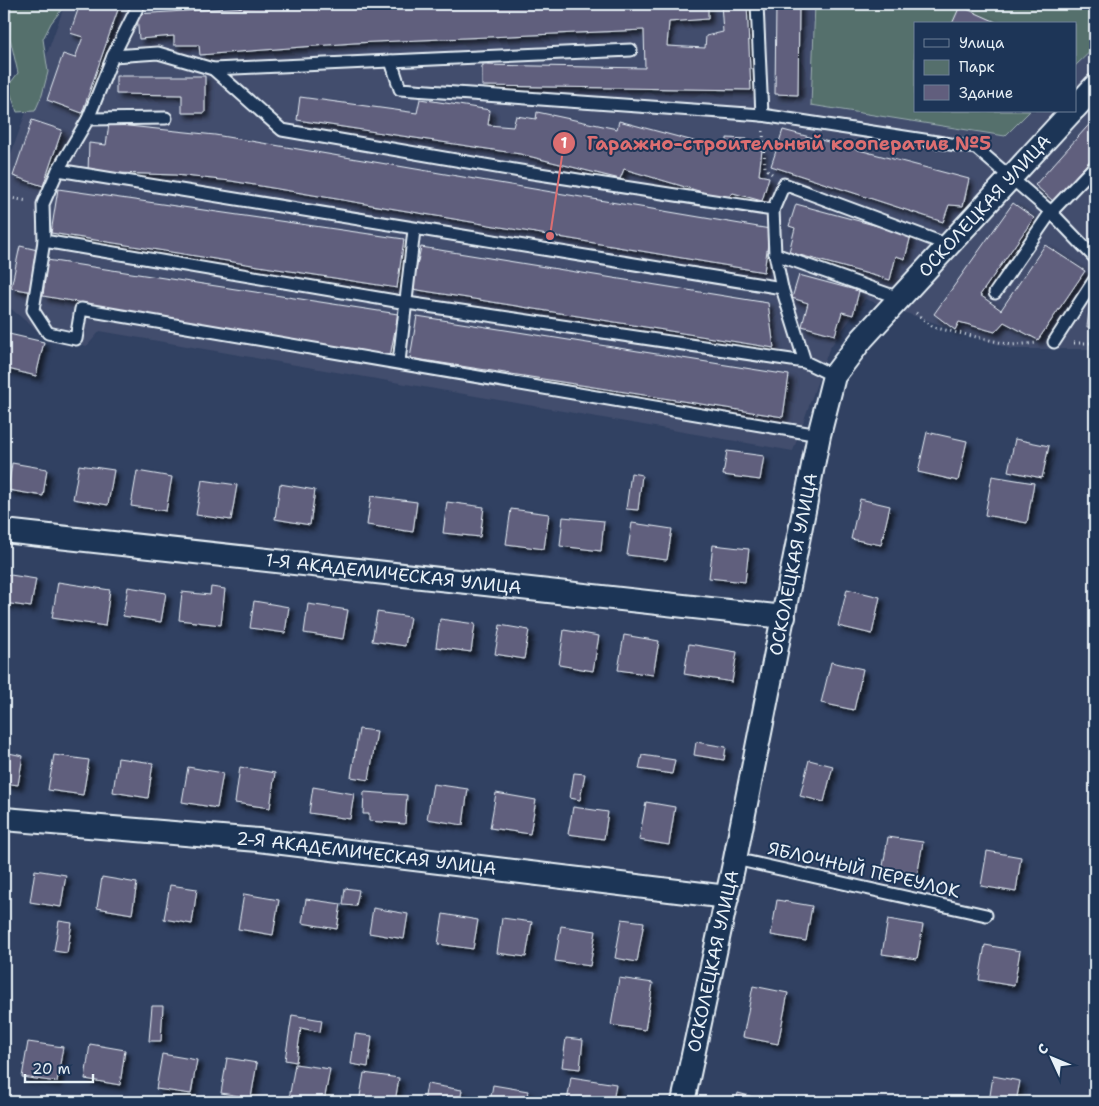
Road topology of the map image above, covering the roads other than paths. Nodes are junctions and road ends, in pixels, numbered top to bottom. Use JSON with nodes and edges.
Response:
{"nodes":[{"id":1,"x":139,"y":4,"type":"edge"},
{"id":2,"x":757,"y":4,"type":"edge"},
{"id":3,"x":631,"y":50,"type":"dead end"},
{"id":4,"x":113,"y":56,"type":"junction"},
{"id":5,"x":391,"y":61,"type":"junction"},
{"id":6,"x":213,"y":69,"type":"junction"},
{"id":7,"x":1095,"y":86,"type":"edge"},
{"id":8,"x":1076,"y":107,"type":"edge"},
{"id":9,"x":1071,"y":112,"type":"edge"},
{"id":10,"x":762,"y":115,"type":"junction"},
{"id":11,"x":166,"y":118,"type":"dead end"},
{"id":12,"x":88,"y":119,"type":"junction"},
{"id":13,"x":1095,"y":166,"type":"edge"},
{"id":14,"x":58,"y":170,"type":"junction"},
{"id":15,"x":1011,"y":177,"type":"junction"},
{"id":16,"x":773,"y":210,"type":"junction"},
{"id":17,"x":1051,"y":212,"type":"junction"},
{"id":18,"x":414,"y":230,"type":"junction"},
{"id":19,"x":44,"y":240,"type":"junction"},
{"id":20,"x":948,"y":245,"type":"junction"},
{"id":21,"x":776,"y":254,"type":"junction"},
{"id":22,"x":1095,"y":258,"type":"edge"},
{"id":23,"x":1095,"y":279,"type":"edge"},
{"id":24,"x":782,"y":288,"type":"junction"},
{"id":25,"x":995,"y":293,"type":"dead end"},
{"id":26,"x":899,"y":298,"type":"junction"},
{"id":27,"x":407,"y":303,"type":"junction"},
{"id":28,"x":1054,"y":342,"type":"road end"},
{"id":29,"x":399,"y":362,"type":"junction"},
{"id":30,"x":806,"y":362,"type":"junction"},
{"id":31,"x":834,"y":376,"type":"junction"},
{"id":32,"x":819,"y":435,"type":"junction"},
{"id":33,"x":4,"y":530,"type":"edge"},
{"id":34,"x":784,"y":617,"type":"junction"},
{"id":35,"x":4,"y":819,"type":"edge"},
{"id":36,"x":735,"y":859,"type":"junction"},
{"id":37,"x":727,"y":897,"type":"junction"},
{"id":38,"x":986,"y":915,"type":"dead end"},
{"id":39,"x":683,"y":1102,"type":"edge"}],
"edges":[{"from":1,"to":4,"type":"lane"},
{"from":2,"to":10,"type":"lane"},
{"from":3,"to":5,"type":"lane"},
{"from":4,"to":6,"type":"lane"},
{"from":4,"to":12,"type":"lane"},
{"from":5,"to":6,"type":"lane"},
{"from":5,"to":10,"type":"lane"},
{"from":6,"to":16,"type":"lane"},
{"from":7,"to":8,"type":"street"},
{"from":9,"to":15,"type":"street","name":"ОСКОЛЕЦКАЯ УЛИЦА"},
{"from":10,"to":15,"type":"lane"},
{"from":11,"to":12,"type":"lane"},
{"from":12,"to":14,"type":"lane"},
{"from":13,"to":17,"type":"lane"},
{"from":14,"to":18,"type":"lane"},
{"from":14,"to":19,"type":"lane"},
{"from":15,"to":17,"type":"lane"},
{"from":15,"to":20,"type":"street","name":"ОСКОЛЕЦКАЯ УЛИЦА"},
{"from":16,"to":20,"type":"lane"},
{"from":16,"to":21,"type":"lane"},
{"from":17,"to":22,"type":"lane"},
{"from":17,"to":25,"type":"lane"},
{"from":18,"to":24,"type":"lane"},
{"from":18,"to":27,"type":"lane"},
{"from":19,"to":27,"type":"lane"},
{"from":19,"to":29,"type":"lane"},
{"from":20,"to":26,"type":"street","name":"ОСКОЛЕЦКАЯ УЛИЦА"},
{"from":21,"to":24,"type":"lane"},
{"from":21,"to":26,"type":"lane"},
{"from":23,"to":28,"type":"lane"},
{"from":24,"to":30,"type":"lane"},
{"from":26,"to":31,"type":"street","name":"ОСКОЛЕЦКАЯ УЛИЦА"},
{"from":27,"to":29,"type":"lane"},
{"from":27,"to":30,"type":"lane"},
{"from":29,"to":32,"type":"lane"},
{"from":30,"to":31,"type":"lane"},
{"from":31,"to":32,"type":"street","name":"ОСКОЛЕЦКАЯ УЛИЦА"},
{"from":32,"to":34,"type":"street","name":"ОСКОЛЕЦКАЯ УЛИЦА"},
{"from":33,"to":34,"type":"street","name":"1-Я АКАДЕМИЧЕСКАЯ УЛИЦА"},
{"from":34,"to":36,"type":"street","name":"ОСКОЛЕЦКАЯ УЛИЦА"},
{"from":35,"to":37,"type":"street","name":"2-Я АКАДЕМИЧЕСКАЯ УЛИЦА"},
{"from":36,"to":37,"type":"street","name":"ОСКОЛЕЦКАЯ УЛИЦА"},
{"from":36,"to":38,"type":"lane","name":"ЯБЛОЧНЫЙ ПЕРЕУЛОК"},
{"from":37,"to":39,"type":"street","name":"ОСКОЛЕЦКАЯ УЛИЦА"}]}
